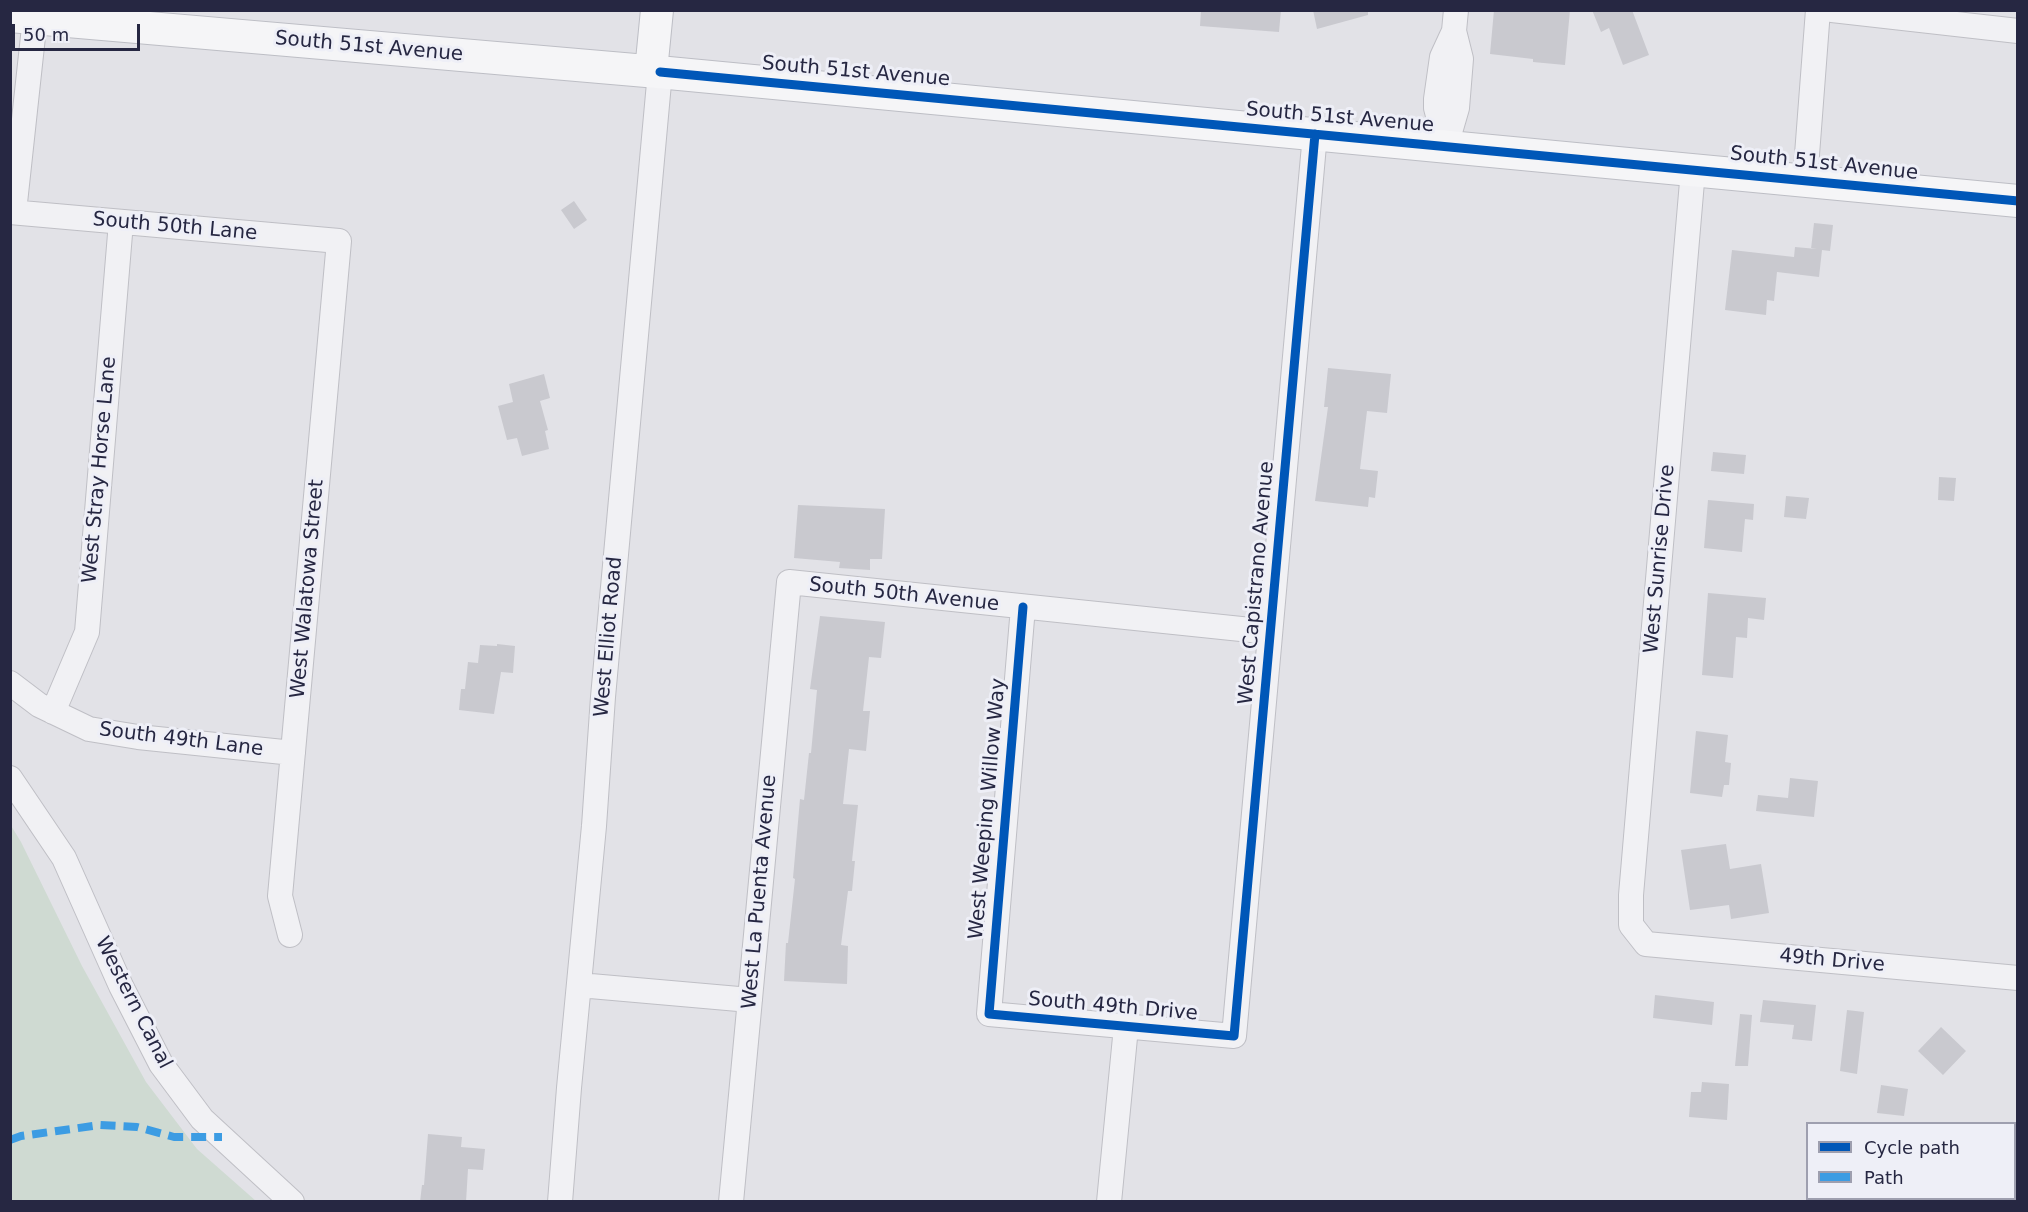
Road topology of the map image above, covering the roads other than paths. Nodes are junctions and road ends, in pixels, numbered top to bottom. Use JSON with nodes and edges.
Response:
{"nodes":[{"id":1,"x":657,"y":10,"type":"edge"},
{"id":2,"x":1818,"y":10,"type":"edge"},
{"id":3,"x":1832,"y":10,"type":"edge"},
{"id":4,"x":22,"y":17,"type":"edge"},
{"id":5,"x":1455,"y":21,"type":"edge"},
{"id":6,"x":2018,"y":31,"type":"edge"},
{"id":7,"x":656,"y":72,"type":"junction"},
{"id":8,"x":1315,"y":134,"type":"junction"},
{"id":9,"x":1446,"y":146,"type":"junction"},
{"id":10,"x":1693,"y":170,"type":"junction"},
{"id":11,"x":1805,"y":181,"type":"junction"},
{"id":12,"x":2018,"y":201,"type":"edge"},
{"id":13,"x":12,"y":212,"type":"edge"},
{"id":14,"x":121,"y":222,"type":"junction"},
{"id":15,"x":339,"y":241,"type":"joint"},
{"id":16,"x":789,"y":582,"type":"joint"},
{"id":17,"x":1023,"y":607,"type":"junction"},
{"id":18,"x":1270,"y":632,"type":"junction"},
{"id":19,"x":10,"y":683,"type":"edge"},
{"id":20,"x":53,"y":712,"type":"junction"},
{"id":21,"x":293,"y":753,"type":"junction"},
{"id":22,"x":10,"y":778,"type":"edge"},
{"id":23,"x":291,"y":935,"type":"dead end"},
{"id":24,"x":1646,"y":944,"type":"joint"},
{"id":25,"x":2018,"y":978,"type":"edge"},
{"id":26,"x":579,"y":985,"type":"junction"},
{"id":27,"x":750,"y":1000,"type":"junction"},
{"id":28,"x":989,"y":1014,"type":"joint"},
{"id":29,"x":1125,"y":1027,"type":"junction"},
{"id":30,"x":1234,"y":1036,"type":"joint"},
{"id":31,"x":292,"y":1202,"type":"edge"},
{"id":32,"x":560,"y":1202,"type":"edge"},
{"id":33,"x":731,"y":1202,"type":"edge"},
{"id":34,"x":1109,"y":1202,"type":"edge"}],
"edges":[{"from":1,"to":7,"type":"main road","name":"West Elliot Road"},
{"from":2,"to":11,"type":"street"},
{"from":3,"to":6,"type":"street"},
{"from":4,"to":7,"type":"main road","name":"South 51st Avenue"},
{"from":4,"to":13,"type":"street"},
{"from":5,"to":9,"type":"street"},
{"from":7,"to":8,"type":"main road","name":"South 51st Avenue"},
{"from":7,"to":26,"type":"street","name":"West Elliot Road"},
{"from":8,"to":9,"type":"main road","name":"South 51st Avenue"},
{"from":8,"to":18,"type":"street","name":"West Capistrano Avenue"},
{"from":9,"to":10,"type":"main road","name":"South 51st Avenue"},
{"from":10,"to":11,"type":"main road","name":"South 51st Avenue"},
{"from":10,"to":24,"type":"street","name":"West Sunrise Drive"},
{"from":11,"to":12,"type":"main road","name":"South 51st Avenue"},
{"from":13,"to":14,"type":"street","name":"South 50th Lane"},
{"from":14,"to":15,"type":"street","name":"South 50th Lane"},
{"from":14,"to":20,"type":"street","name":"West Stray Horse Lane"},
{"from":15,"to":21,"type":"street","name":"West Walatowa Street"},
{"from":16,"to":17,"type":"street","name":"South 50th Avenue"},
{"from":16,"to":27,"type":"street","name":"West La Puenta Avenue"},
{"from":17,"to":18,"type":"street","name":"South 50th Avenue"},
{"from":17,"to":28,"type":"street","name":"West Weeping Willow Way"},
{"from":18,"to":30,"type":"street","name":"West Capistrano Avenue"},
{"from":19,"to":20,"type":"street","name":"South 49th Lane"},
{"from":20,"to":21,"type":"street","name":"South 49th Lane"},
{"from":21,"to":23,"type":"street","name":"West Walatowa Street"},
{"from":22,"to":31,"type":"street","name":"Western Canal"},
{"from":24,"to":25,"type":"street","name":"49th Drive"},
{"from":26,"to":27,"type":"street"},
{"from":26,"to":32,"type":"street","name":"West Elliot Road"},
{"from":27,"to":33,"type":"street","name":"West La Puenta Avenue"},
{"from":28,"to":29,"type":"street","name":"South 49th Drive"},
{"from":29,"to":30,"type":"street","name":"South 49th Drive"},
{"from":29,"to":34,"type":"street"}]}
